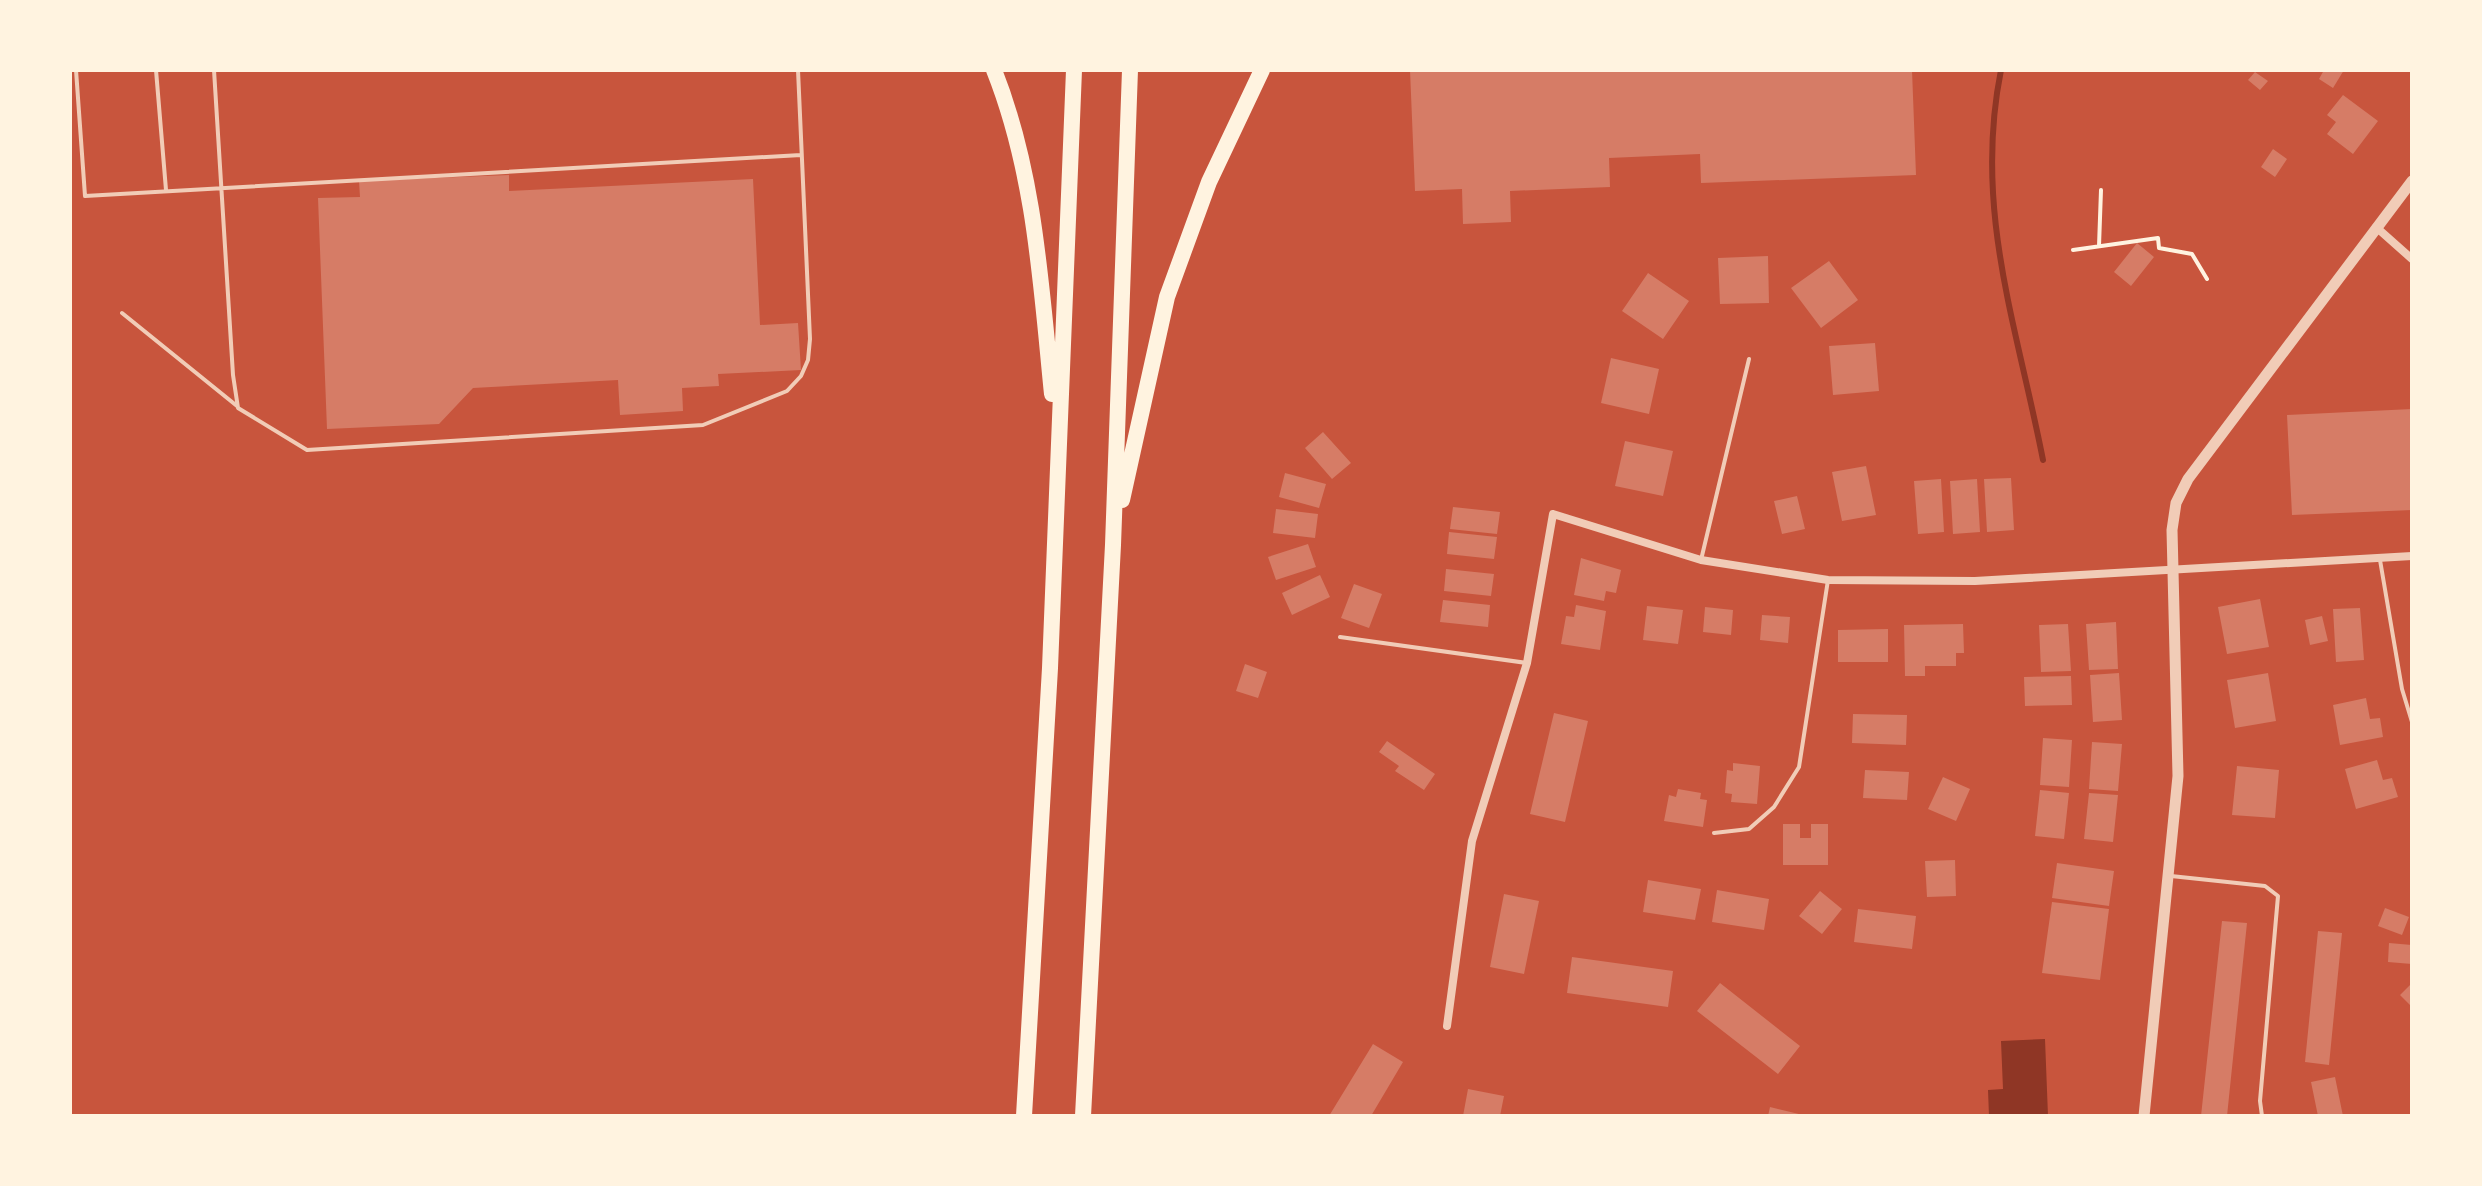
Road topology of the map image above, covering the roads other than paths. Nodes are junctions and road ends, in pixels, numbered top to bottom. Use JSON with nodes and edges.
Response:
{"nodes":[{"id":1,"x":76,"y":70,"type":"edge"},
{"id":2,"x":156,"y":70,"type":"edge"},
{"id":3,"x":214,"y":70,"type":"edge"},
{"id":4,"x":798,"y":70,"type":"edge"},
{"id":5,"x":994,"y":70,"type":"edge"},
{"id":6,"x":1074,"y":70,"type":"edge"},
{"id":7,"x":1130,"y":70,"type":"edge"},
{"id":8,"x":1262,"y":70,"type":"edge"},
{"id":9,"x":801,"y":155,"type":"junction"},
{"id":10,"x":2412,"y":181,"type":"edge"},
{"id":11,"x":219,"y":186,"type":"junction"},
{"id":12,"x":166,"y":190,"type":"junction"},
{"id":13,"x":2376,"y":227,"type":"junction"},
{"id":14,"x":2412,"y":259,"type":"edge"},
{"id":15,"x":122,"y":313,"type":"dead end"},
{"id":16,"x":1749,"y":359,"type":"dead end"},
{"id":17,"x":238,"y":408,"type":"junction"},
{"id":18,"x":1058,"y":453,"type":"junction"},
{"id":19,"x":1113,"y":545,"type":"junction"},
{"id":20,"x":2412,"y":556,"type":"edge"},
{"id":21,"x":2380,"y":558,"type":"junction"},
{"id":22,"x":1701,"y":560,"type":"junction"},
{"id":23,"x":2170,"y":569,"type":"junction"},
{"id":24,"x":1828,"y":580,"type":"junction"},
{"id":25,"x":1340,"y":637,"type":"dead end"},
{"id":26,"x":1527,"y":663,"type":"junction"},
{"id":27,"x":2412,"y":722,"type":"edge"},
{"id":28,"x":1714,"y":833,"type":"dead end"},
{"id":29,"x":2168,"y":876,"type":"junction"},
{"id":30,"x":1447,"y":1026,"type":"dead end"},
{"id":31,"x":1024,"y":1116,"type":"edge"},
{"id":32,"x":1083,"y":1116,"type":"edge"},
{"id":33,"x":2144,"y":1116,"type":"edge"},
{"id":34,"x":2262,"y":1116,"type":"edge"}],
"edges":[{"from":1,"to":12,"type":"lane"},
{"from":2,"to":12,"type":"lane"},
{"from":3,"to":11,"type":"lane"},
{"from":4,"to":9,"type":"lane"},
{"from":5,"to":18,"type":"highway"},
{"from":6,"to":18,"type":"highway"},
{"from":7,"to":19,"type":"highway"},
{"from":8,"to":19,"type":"highway"},
{"from":9,"to":11,"type":"lane"},
{"from":9,"to":17,"type":"lane"},
{"from":10,"to":13,"type":"street"},
{"from":11,"to":12,"type":"lane"},
{"from":11,"to":17,"type":"lane"},
{"from":13,"to":14,"type":"street"},
{"from":13,"to":23,"type":"street"},
{"from":15,"to":17,"type":"lane"},
{"from":16,"to":22,"type":"lane"},
{"from":18,"to":31,"type":"highway"},
{"from":19,"to":32,"type":"highway"},
{"from":20,"to":21,"type":"street"},
{"from":21,"to":23,"type":"street"},
{"from":21,"to":27,"type":"lane"},
{"from":22,"to":24,"type":"street"},
{"from":22,"to":26,"type":"street"},
{"from":23,"to":24,"type":"street"},
{"from":23,"to":29,"type":"street"},
{"from":24,"to":28,"type":"lane"},
{"from":25,"to":26,"type":"lane"},
{"from":26,"to":30,"type":"street"},
{"from":29,"to":33,"type":"street"},
{"from":29,"to":34,"type":"lane"}]}
